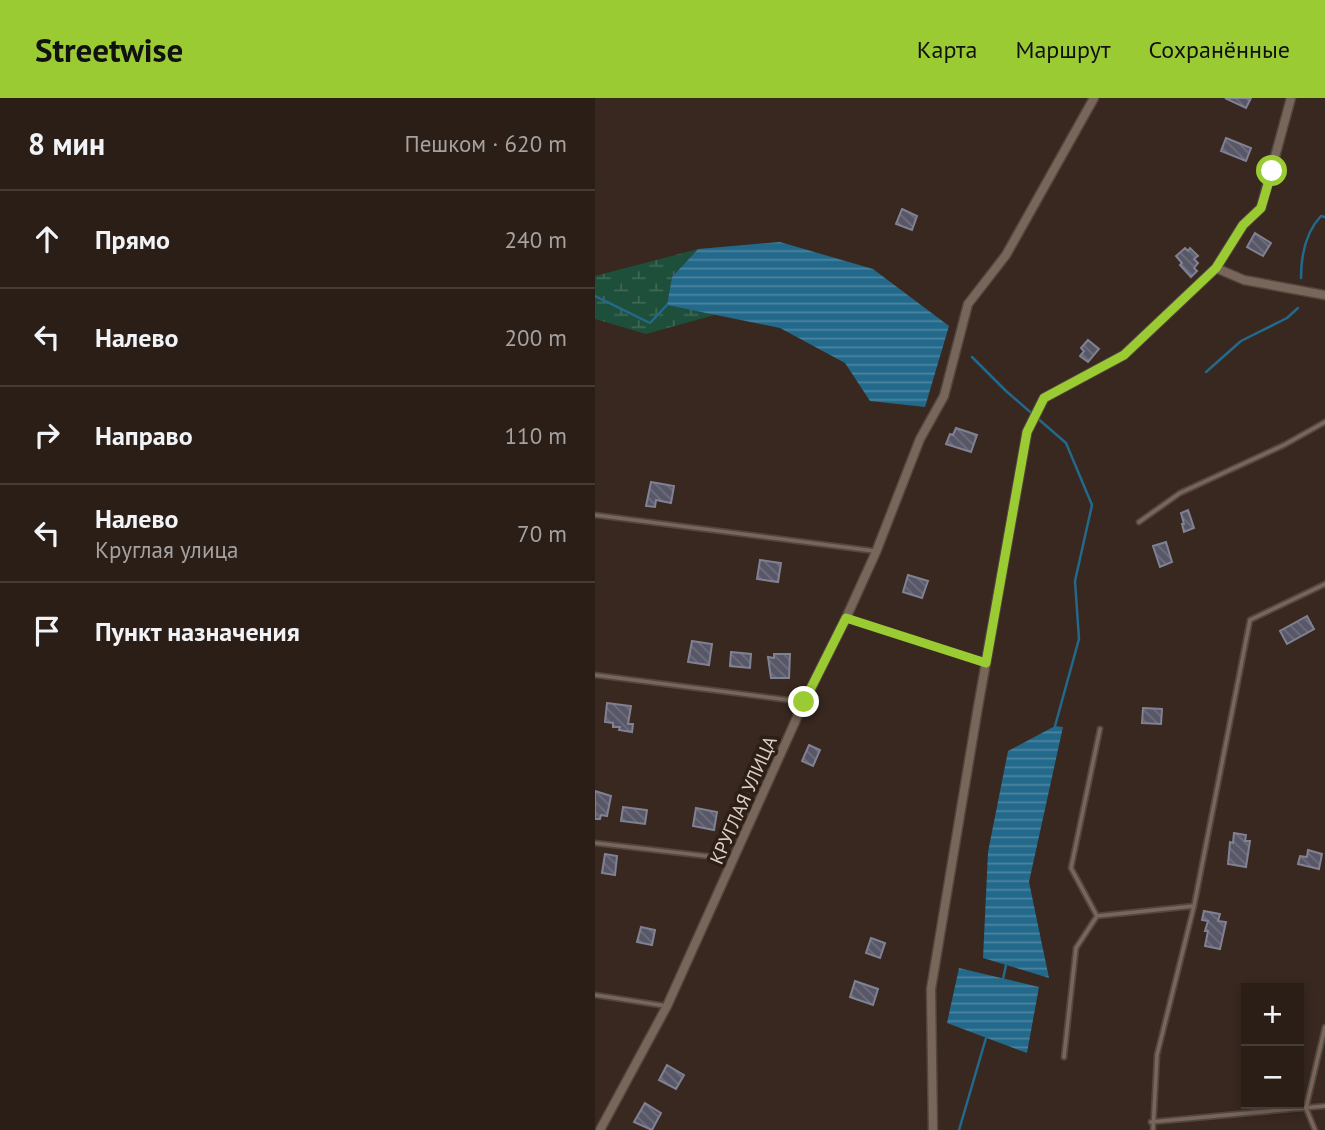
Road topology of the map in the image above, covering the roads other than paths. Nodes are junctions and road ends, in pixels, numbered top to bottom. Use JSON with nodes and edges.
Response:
{"nodes":[{"id":1,"x":1094,"y":98,"type":"edge"},
{"id":2,"x":1291,"y":98,"type":"edge"},
{"id":3,"x":1216,"y":268,"type":"junction"},
{"id":4,"x":1325,"y":295,"type":"edge"},
{"id":5,"x":1325,"y":422,"type":"edge"},
{"id":6,"x":595,"y":516,"type":"edge"},
{"id":7,"x":1139,"y":522,"type":"dead end"},
{"id":8,"x":876,"y":552,"type":"junction"},
{"id":9,"x":1325,"y":584,"type":"edge"},
{"id":10,"x":846,"y":618,"type":"junction"},
{"id":11,"x":986,"y":663,"type":"junction"},
{"id":12,"x":595,"y":675,"type":"edge"},
{"id":13,"x":804,"y":702,"type":"junction"},
{"id":14,"x":1100,"y":729,"type":"dead end"},
{"id":15,"x":595,"y":843,"type":"edge"},
{"id":16,"x":734,"y":860,"type":"junction"},
{"id":17,"x":1193,"y":906,"type":"junction"},
{"id":18,"x":1097,"y":916,"type":"junction"},
{"id":19,"x":595,"y":995,"type":"edge"},
{"id":20,"x":667,"y":1006,"type":"junction"},
{"id":21,"x":1325,"y":1027,"type":"edge"},
{"id":22,"x":1064,"y":1057,"type":"dead end"},
{"id":23,"x":1325,"y":1106,"type":"edge"},
{"id":24,"x":1306,"y":1108,"type":"junction"},
{"id":25,"x":1151,"y":1122,"type":"junction"},
{"id":26,"x":600,"y":1130,"type":"edge"},
{"id":27,"x":933,"y":1130,"type":"edge"},
{"id":28,"x":1153,"y":1130,"type":"edge"},
{"id":29,"x":1315,"y":1130,"type":"edge"}],
"edges":[{"from":1,"to":8,"type":"street","name":"КРУГЛАЯ УЛИЦА"},
{"from":2,"to":3,"type":"street"},
{"from":3,"to":4,"type":"street"},
{"from":3,"to":11,"type":"street"},
{"from":5,"to":7,"type":"lane"},
{"from":6,"to":8,"type":"lane"},
{"from":8,"to":10,"type":"street","name":"КРУГЛАЯ УЛИЦА"},
{"from":9,"to":17,"type":"lane"},
{"from":10,"to":11,"type":"lane"},
{"from":10,"to":13,"type":"street","name":"КРУГЛАЯ УЛИЦА"},
{"from":11,"to":27,"type":"street"},
{"from":12,"to":13,"type":"lane"},
{"from":13,"to":16,"type":"street","name":"КРУГЛАЯ УЛИЦА"},
{"from":14,"to":18,"type":"lane"},
{"from":15,"to":16,"type":"lane"},
{"from":16,"to":20,"type":"street","name":"КРУГЛАЯ УЛИЦА"},
{"from":17,"to":18,"type":"lane"},
{"from":17,"to":25,"type":"lane"},
{"from":18,"to":22,"type":"lane"},
{"from":19,"to":20,"type":"lane"},
{"from":20,"to":26,"type":"street","name":"КРУГЛАЯ УЛИЦА"},
{"from":21,"to":24,"type":"lane"},
{"from":23,"to":24,"type":"lane"},
{"from":24,"to":25,"type":"lane"},
{"from":24,"to":29,"type":"lane"},
{"from":25,"to":28,"type":"lane"}]}
